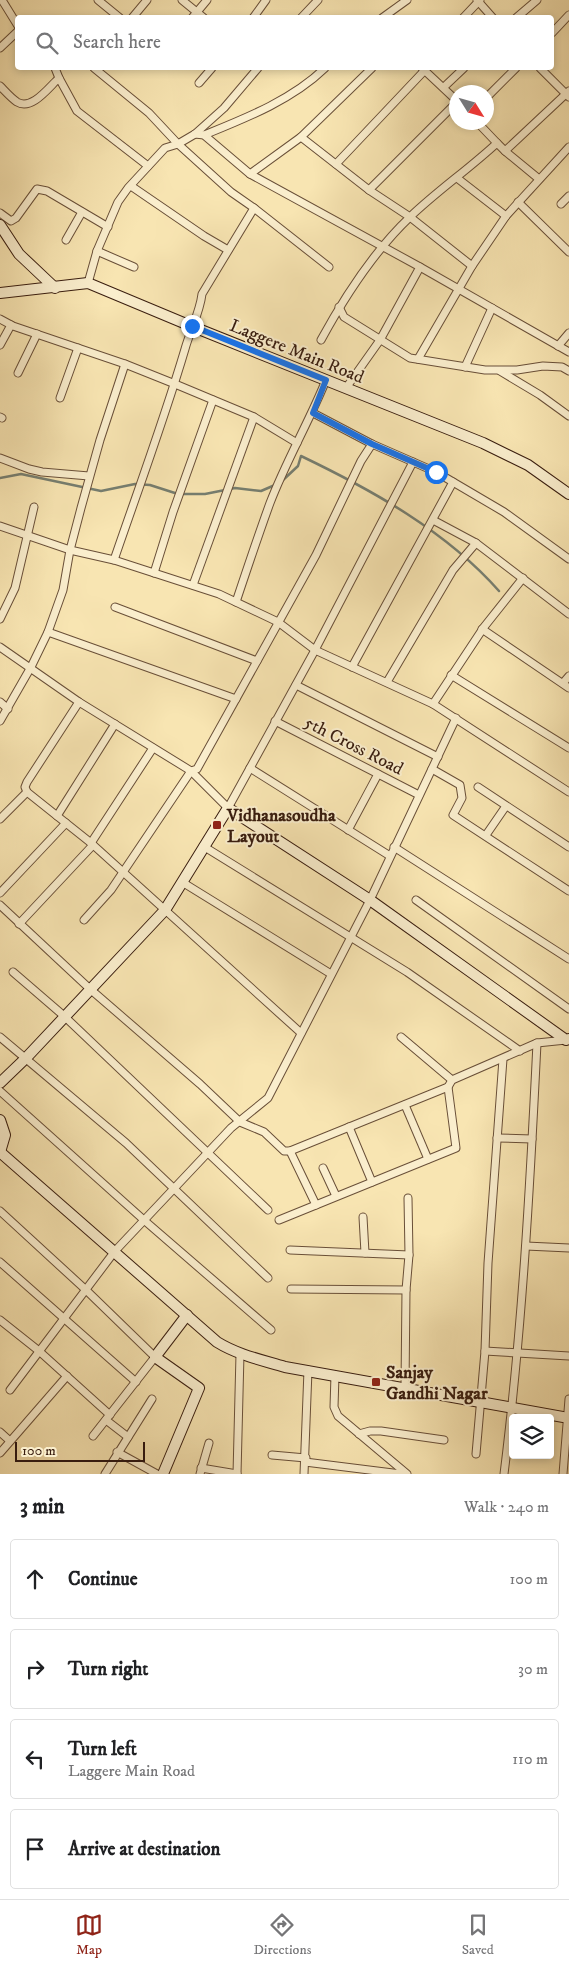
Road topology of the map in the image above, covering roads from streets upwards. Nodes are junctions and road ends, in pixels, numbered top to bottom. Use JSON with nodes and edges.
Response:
{"nodes":[{"id":1,"x":2,"y":0,"type":"edge"},
{"id":2,"x":98,"y":0,"type":"edge"},
{"id":3,"x":147,"y":0,"type":"edge"},
{"id":4,"x":182,"y":0,"type":"edge"},
{"id":5,"x":207,"y":0,"type":"edge"},
{"id":6,"x":266,"y":0,"type":"edge"},
{"id":7,"x":318,"y":0,"type":"edge"},
{"id":8,"x":407,"y":0,"type":"edge"},
{"id":9,"x":479,"y":0,"type":"edge"},
{"id":10,"x":537,"y":0,"type":"edge"},
{"id":11,"x":116,"y":15,"type":"edge"},
{"id":12,"x":134,"y":15,"type":"edge"},
{"id":13,"x":195,"y":15,"type":"edge"},
{"id":14,"x":254,"y":15,"type":"edge"},
{"id":15,"x":304,"y":15,"type":"edge"},
{"id":16,"x":386,"y":15,"type":"edge"},
{"id":17,"x":466,"y":15,"type":"edge"},
{"id":18,"x":491,"y":15,"type":"edge"},
{"id":19,"x":520,"y":15,"type":"edge"},
{"id":20,"x":569,"y":15,"type":"edge"},
{"id":21,"x":15,"y":21,"type":"edge"},
{"id":22,"x":554,"y":30,"type":"edge"},
{"id":23,"x":15,"y":34,"type":"edge"},
{"id":24,"x":0,"y":48,"type":"edge"},
{"id":25,"x":56,"y":70,"type":"edge"},
{"id":26,"x":96,"y":70,"type":"edge"},
{"id":27,"x":210,"y":70,"type":"edge"},
{"id":28,"x":256,"y":70,"type":"edge"},
{"id":29,"x":322,"y":70,"type":"edge"},
{"id":30,"x":370,"y":70,"type":"edge"},
{"id":31,"x":422,"y":70,"type":"edge"},
{"id":32,"x":424,"y":70,"type":"edge"},
{"id":33,"x":462,"y":70,"type":"edge"},
{"id":34,"x":514,"y":70,"type":"edge"},
{"id":35,"x":542,"y":70,"type":"edge"},
{"id":36,"x":59,"y":78,"type":"junction"},
{"id":37,"x":199,"y":83,"type":"dead end"},
{"id":38,"x":0,"y":86,"type":"edge"},
{"id":39,"x":444,"y":88,"type":"junction"},
{"id":40,"x":494,"y":90,"type":"edge"},
{"id":41,"x":449,"y":94,"type":"edge"},
{"id":42,"x":568,"y":94,"type":"edge"},
{"id":43,"x":449,"y":109,"type":"edge"},
{"id":44,"x":484,"y":130,"type":"edge"},
{"id":45,"x":195,"y":134,"type":"junction"},
{"id":46,"x":204,"y":135,"type":"junction"},
{"id":47,"x":301,"y":137,"type":"junction"},
{"id":48,"x":178,"y":144,"type":"junction"},
{"id":49,"x":497,"y":144,"type":"junction"},
{"id":50,"x":569,"y":147,"type":"edge"},
{"id":51,"x":505,"y":151,"type":"junction"},
{"id":52,"x":336,"y":164,"type":"junction"},
{"id":53,"x":148,"y":166,"type":"junction"},
{"id":54,"x":250,"y":174,"type":"junction"},
{"id":55,"x":458,"y":178,"type":"junction"},
{"id":56,"x":539,"y":179,"type":"junction"},
{"id":57,"x":131,"y":186,"type":"junction"},
{"id":58,"x":369,"y":190,"type":"junction"},
{"id":59,"x":569,"y":196,"type":"edge"},
{"id":60,"x":518,"y":202,"type":"junction"},
{"id":61,"x":561,"y":204,"type":"dead end"},
{"id":62,"x":254,"y":208,"type":"junction"},
{"id":63,"x":82,"y":212,"type":"junction"},
{"id":64,"x":0,"y":213,"type":"edge"},
{"id":65,"x":506,"y":216,"type":"junction"},
{"id":66,"x":410,"y":217,"type":"junction"},
{"id":67,"x":0,"y":225,"type":"edge"},
{"id":68,"x":108,"y":227,"type":"junction"},
{"id":69,"x":66,"y":240,"type":"dead end"},
{"id":70,"x":383,"y":247,"type":"junction"},
{"id":71,"x":228,"y":250,"type":"junction"},
{"id":72,"x":97,"y":251,"type":"junction"},
{"id":73,"x":569,"y":252,"type":"edge"},
{"id":74,"x":472,"y":266,"type":"junction"},
{"id":75,"x":134,"y":267,"type":"dead end"},
{"id":76,"x":329,"y":267,"type":"dead end"},
{"id":77,"x":420,"y":267,"type":"junction"},
{"id":78,"x":88,"y":283,"type":"junction"},
{"id":79,"x":55,"y":288,"type":"junction"},
{"id":80,"x":458,"y":289,"type":"junction"},
{"id":81,"x":0,"y":293,"type":"edge"},
{"id":82,"x":339,"y":307,"type":"junction"},
{"id":83,"x":492,"y":308,"type":"junction"},
{"id":84,"x":0,"y":319,"type":"edge"},
{"id":85,"x":11,"y":324,"type":"junction"},
{"id":86,"x":192,"y":326,"type":"junction"},
{"id":87,"x":569,"y":332,"type":"edge"},
{"id":88,"x":36,"y":334,"type":"junction"},
{"id":89,"x":321,"y":340,"type":"dead end"},
{"id":90,"x":380,"y":340,"type":"junction"},
{"id":91,"x":0,"y":345,"type":"edge"},
{"id":92,"x":558,"y":346,"type":"junction"},
{"id":93,"x":78,"y":348,"type":"junction"},
{"id":94,"x":569,"y":352,"type":"edge"},
{"id":95,"x":418,"y":359,"type":"junction"},
{"id":96,"x":125,"y":364,"type":"junction"},
{"id":97,"x":465,"y":367,"type":"junction"},
{"id":98,"x":499,"y":370,"type":"junction"},
{"id":99,"x":569,"y":371,"type":"edge"},
{"id":100,"x":18,"y":373,"type":"dead end"},
{"id":101,"x":326,"y":380,"type":"junction"},
{"id":102,"x":175,"y":384,"type":"junction"},
{"id":103,"x":346,"y":388,"type":"junction"},
{"id":104,"x":60,"y":398,"type":"dead end"},
{"id":105,"x":213,"y":400,"type":"junction"},
{"id":106,"x":313,"y":413,"type":"junction"},
{"id":107,"x":569,"y":416,"type":"edge"},
{"id":108,"x":254,"y":417,"type":"junction"},
{"id":109,"x":298,"y":443,"type":"junction"},
{"id":110,"x":372,"y":444,"type":"junction"},
{"id":111,"x":0,"y":458,"type":"edge"},
{"id":112,"x":413,"y":462,"type":"junction"},
{"id":113,"x":89,"y":476,"type":"junction"},
{"id":114,"x":453,"y":482,"type":"junction"},
{"id":115,"x":569,"y":494,"type":"edge"},
{"id":116,"x":34,"y":507,"type":"dead end"},
{"id":117,"x":433,"y":520,"type":"junction"},
{"id":118,"x":0,"y":526,"type":"edge"},
{"id":119,"x":27,"y":535,"type":"junction"},
{"id":120,"x":476,"y":544,"type":"junction"},
{"id":121,"x":70,"y":550,"type":"junction"},
{"id":122,"x":569,"y":559,"type":"edge"},
{"id":123,"x":114,"y":560,"type":"junction"},
{"id":124,"x":154,"y":572,"type":"junction"},
{"id":125,"x":523,"y":578,"type":"junction"},
{"id":126,"x":193,"y":585,"type":"junction"},
{"id":127,"x":236,"y":602,"type":"junction"},
{"id":128,"x":115,"y":607,"type":"dead end"},
{"id":129,"x":569,"y":614,"type":"edge"},
{"id":130,"x":0,"y":619,"type":"edge"},
{"id":131,"x":278,"y":622,"type":"junction"},
{"id":132,"x":482,"y":629,"type":"junction"},
{"id":133,"x":48,"y":632,"type":"junction"},
{"id":134,"x":0,"y":647,"type":"edge"},
{"id":135,"x":315,"y":650,"type":"junction"},
{"id":136,"x":257,"y":661,"type":"junction"},
{"id":137,"x":31,"y":667,"type":"junction"},
{"id":138,"x":352,"y":667,"type":"junction"},
{"id":139,"x":451,"y":675,"type":"junction"},
{"id":140,"x":569,"y":676,"type":"edge"},
{"id":141,"x":387,"y":682,"type":"junction"},
{"id":142,"x":296,"y":685,"type":"junction"},
{"id":143,"x":566,"y":686,"type":"edge"},
{"id":144,"x":236,"y":699,"type":"junction"},
{"id":145,"x":0,"y":702,"type":"edge"},
{"id":146,"x":79,"y":702,"type":"junction"},
{"id":147,"x":432,"y":704,"type":"junction"},
{"id":148,"x":8,"y":708,"type":"junction"},
{"id":149,"x":456,"y":718,"type":"junction"},
{"id":150,"x":0,"y":721,"type":"edge"},
{"id":151,"x":275,"y":721,"type":"junction"},
{"id":152,"x":115,"y":724,"type":"junction"},
{"id":153,"x":153,"y":748,"type":"junction"},
{"id":154,"x":569,"y":748,"type":"edge"},
{"id":155,"x":438,"y":757,"type":"junction"},
{"id":156,"x":250,"y":768,"type":"junction"},
{"id":157,"x":432,"y":769,"type":"junction"},
{"id":158,"x":191,"y":771,"type":"junction"},
{"id":159,"x":378,"y":774,"type":"junction"},
{"id":160,"x":478,"y":788,"type":"dead end"},
{"id":161,"x":568,"y":790,"type":"edge"},
{"id":162,"x":27,"y":792,"type":"junction"},
{"id":163,"x":419,"y":795,"type":"junction"},
{"id":164,"x":506,"y":806,"type":"junction"},
{"id":165,"x":228,"y":808,"type":"junction"},
{"id":166,"x":57,"y":816,"type":"junction"},
{"id":167,"x":0,"y":819,"type":"edge"},
{"id":168,"x":66,"y":823,"type":"junction"},
{"id":169,"x":348,"y":830,"type":"junction"},
{"id":170,"x":486,"y":836,"type":"junction"},
{"id":171,"x":92,"y":844,"type":"junction"},
{"id":172,"x":203,"y":846,"type":"junction"},
{"id":173,"x":394,"y":847,"type":"junction"},
{"id":174,"x":569,"y":847,"type":"edge"},
{"id":175,"x":390,"y":856,"type":"junction"},
{"id":176,"x":124,"y":873,"type":"junction"},
{"id":177,"x":182,"y":882,"type":"junction"},
{"id":178,"x":569,"y":891,"type":"edge"},
{"id":179,"x":0,"y":893,"type":"edge"},
{"id":180,"x":370,"y":900,"type":"junction"},
{"id":181,"x":416,"y":900,"type":"dead end"},
{"id":182,"x":0,"y":905,"type":"edge"},
{"id":183,"x":165,"y":910,"type":"junction"},
{"id":184,"x":84,"y":920,"type":"dead end"},
{"id":185,"x":19,"y":924,"type":"junction"},
{"id":186,"x":351,"y":936,"type":"junction"},
{"id":187,"x":569,"y":959,"type":"edge"},
{"id":188,"x":13,"y":972,"type":"dead end"},
{"id":189,"x":331,"y":974,"type":"junction"},
{"id":190,"x":90,"y":989,"type":"junction"},
{"id":191,"x":569,"y":1009,"type":"edge"},
{"id":192,"x":64,"y":1016,"type":"junction"},
{"id":193,"x":301,"y":1033,"type":"junction"},
{"id":194,"x":0,"y":1037,"type":"edge"},
{"id":195,"x":401,"y":1037,"type":"dead end"},
{"id":196,"x":567,"y":1040,"type":"edge"},
{"id":197,"x":537,"y":1043,"type":"junction"},
{"id":198,"x":520,"y":1051,"type":"junction"},
{"id":199,"x":26,"y":1058,"type":"junction"},
{"id":200,"x":503,"y":1059,"type":"junction"},
{"id":201,"x":452,"y":1080,"type":"junction"},
{"id":202,"x":0,"y":1083,"type":"edge"},
{"id":203,"x":448,"y":1087,"type":"junction"},
{"id":204,"x":0,"y":1091,"type":"edge"},
{"id":205,"x":404,"y":1105,"type":"junction"},
{"id":206,"x":0,"y":1120,"type":"edge"},
{"id":207,"x":240,"y":1122,"type":"junction"},
{"id":208,"x":349,"y":1127,"type":"junction"},
{"id":209,"x":497,"y":1138,"type":"junction"},
{"id":210,"x":532,"y":1139,"type":"junction"},
{"id":211,"x":290,"y":1151,"type":"junction"},
{"id":212,"x":208,"y":1152,"type":"junction"},
{"id":213,"x":428,"y":1159,"type":"junction"},
{"id":214,"x":323,"y":1168,"type":"dead end"},
{"id":215,"x":372,"y":1182,"type":"junction"},
{"id":216,"x":175,"y":1188,"type":"junction"},
{"id":217,"x":336,"y":1196,"type":"junction"},
{"id":218,"x":408,"y":1198,"type":"dead end"},
{"id":219,"x":316,"y":1205,"type":"junction"},
{"id":220,"x":268,"y":1210,"type":"dead end"},
{"id":221,"x":0,"y":1212,"type":"edge"},
{"id":222,"x":363,"y":1217,"type":"dead end"},
{"id":223,"x":279,"y":1220,"type":"dead end"},
{"id":224,"x":145,"y":1221,"type":"junction"},
{"id":225,"x":526,"y":1246,"type":"junction"},
{"id":226,"x":569,"y":1248,"type":"edge"},
{"id":227,"x":290,"y":1250,"type":"dead end"},
{"id":228,"x":115,"y":1251,"type":"junction"},
{"id":229,"x":365,"y":1253,"type":"junction"},
{"id":230,"x":409,"y":1255,"type":"junction"},
{"id":231,"x":0,"y":1262,"type":"edge"},
{"id":232,"x":268,"y":1278,"type":"dead end"},
{"id":233,"x":291,"y":1289,"type":"dead end"},
{"id":234,"x":86,"y":1290,"type":"junction"},
{"id":235,"x":406,"y":1290,"type":"junction"},
{"id":236,"x":187,"y":1315,"type":"junction"},
{"id":237,"x":64,"y":1318,"type":"junction"},
{"id":238,"x":0,"y":1320,"type":"edge"},
{"id":239,"x":271,"y":1330,"type":"dead end"},
{"id":240,"x":39,"y":1351,"type":"junction"},
{"id":241,"x":485,"y":1352,"type":"junction"},
{"id":242,"x":240,"y":1354,"type":"junction"},
{"id":243,"x":517,"y":1354,"type":"junction"},
{"id":244,"x":569,"y":1356,"type":"edge"},
{"id":245,"x":155,"y":1357,"type":"junction"},
{"id":246,"x":308,"y":1370,"type":"junction"},
{"id":247,"x":336,"y":1375,"type":"junction"},
{"id":248,"x":67,"y":1376,"type":"junction"},
{"id":249,"x":136,"y":1382,"type":"junction"},
{"id":250,"x":405,"y":1387,"type":"junction"},
{"id":251,"x":10,"y":1390,"type":"dead end"},
{"id":252,"x":152,"y":1398,"type":"dead end"},
{"id":253,"x":569,"y":1399,"type":"edge"},
{"id":254,"x":481,"y":1400,"type":"junction"},
{"id":255,"x":513,"y":1406,"type":"junction"},
{"id":256,"x":568,"y":1417,"type":"edge"},
{"id":257,"x":108,"y":1418,"type":"junction"},
{"id":258,"x":0,"y":1432,"type":"edge"},
{"id":259,"x":359,"y":1434,"type":"junction"},
{"id":260,"x":93,"y":1436,"type":"dead end"},
{"id":261,"x":128,"y":1436,"type":"junction"},
{"id":262,"x":444,"y":1440,"type":"dead end"},
{"id":263,"x":10,"y":1441,"type":"junction"},
{"id":264,"x":209,"y":1443,"type":"dead end"},
{"id":265,"x":117,"y":1452,"type":"junction"},
{"id":266,"x":0,"y":1453,"type":"edge"},
{"id":267,"x":476,"y":1454,"type":"dead end"},
{"id":268,"x":272,"y":1455,"type":"dead end"},
{"id":269,"x":305,"y":1460,"type":"junction"},
{"id":270,"x":200,"y":1471,"type":"edge"},
{"id":271,"x":105,"y":1474,"type":"edge"},
{"id":272,"x":157,"y":1474,"type":"edge"},
{"id":273,"x":163,"y":1474,"type":"edge"},
{"id":274,"x":237,"y":1474,"type":"edge"},
{"id":275,"x":304,"y":1474,"type":"edge"},
{"id":276,"x":401,"y":1474,"type":"edge"},
{"id":277,"x":407,"y":1474,"type":"edge"},
{"id":278,"x":504,"y":1474,"type":"edge"},
{"id":279,"x":563,"y":1474,"type":"edge"}],
"edges":[{"from":1,"to":21,"type":"street"},
{"from":2,"to":11,"type":"street"},
{"from":3,"to":12,"type":"street"},
{"from":4,"to":13,"type":"street"},
{"from":5,"to":13,"type":"street"},
{"from":6,"to":14,"type":"street"},
{"from":7,"to":15,"type":"street"},
{"from":8,"to":16,"type":"street"},
{"from":9,"to":17,"type":"street"},
{"from":9,"to":18,"type":"street"},
{"from":10,"to":19,"type":"street"},
{"from":20,"to":22,"type":"street"},
{"from":23,"to":24,"type":"street"},
{"from":25,"to":36,"type":"street"},
{"from":26,"to":48,"type":"street"},
{"from":27,"to":37,"type":"street"},
{"from":28,"to":45,"type":"street"},
{"from":29,"to":46,"type":"street"},
{"from":30,"to":47,"type":"street"},
{"from":31,"to":52,"type":"street"},
{"from":32,"to":39,"type":"street"},
{"from":33,"to":39,"type":"street"},
{"from":34,"to":40,"type":"street"},
{"from":35,"to":42,"type":"street"},
{"from":36,"to":38,"type":"street"},
{"from":36,"to":53,"type":"street"},
{"from":39,"to":41,"type":"street"},
{"from":42,"to":51,"type":"street"},
{"from":43,"to":58,"type":"street"},
{"from":44,"to":49,"type":"street"},
{"from":45,"to":46,"type":"street"},
{"from":45,"to":48,"type":"street"},
{"from":46,"to":54,"type":"street"},
{"from":47,"to":52,"type":"street"},
{"from":47,"to":54,"type":"street"},
{"from":48,"to":53,"type":"street"},
{"from":48,"to":62,"type":"street"},
{"from":49,"to":51,"type":"street"},
{"from":49,"to":55,"type":"street"},
{"from":50,"to":56,"type":"street"},
{"from":51,"to":56,"type":"street"},
{"from":52,"to":58,"type":"street"},
{"from":53,"to":57,"type":"street"},
{"from":54,"to":70,"type":"street"},
{"from":55,"to":65,"type":"street"},
{"from":55,"to":66,"type":"street"},
{"from":56,"to":60,"type":"street"},
{"from":57,"to":68,"type":"street"},
{"from":57,"to":71,"type":"street"},
{"from":58,"to":66,"type":"street"},
{"from":59,"to":61,"type":"street"},
{"from":60,"to":65,"type":"street"},
{"from":60,"to":73,"type":"street"},
{"from":62,"to":71,"type":"street"},
{"from":62,"to":76,"type":"street"},
{"from":63,"to":64,"type":"street"},
{"from":63,"to":68,"type":"street"},
{"from":63,"to":69,"type":"street"},
{"from":65,"to":74,"type":"street"},
{"from":66,"to":70,"type":"street"},
{"from":66,"to":74,"type":"street"},
{"from":67,"to":79,"type":"street"},
{"from":68,"to":72,"type":"street"},
{"from":70,"to":77,"type":"street"},
{"from":70,"to":82,"type":"street"},
{"from":71,"to":86,"type":"street"},
{"from":72,"to":75,"type":"street"},
{"from":72,"to":78,"type":"street"},
{"from":74,"to":80,"type":"street"},
{"from":77,"to":80,"type":"street"},
{"from":77,"to":90,"type":"street"},
{"from":78,"to":79,"type":"street"},
{"from":78,"to":86,"type":"street","name":"Laggere Main Road"},
{"from":79,"to":81,"type":"street"},
{"from":80,"to":83,"type":"street"},
{"from":80,"to":95,"type":"street"},
{"from":82,"to":89,"type":"street"},
{"from":82,"to":90,"type":"street"},
{"from":83,"to":92,"type":"street"},
{"from":83,"to":97,"type":"street"},
{"from":84,"to":85,"type":"street"},
{"from":85,"to":88,"type":"street"},
{"from":85,"to":91,"type":"street"},
{"from":86,"to":101,"type":"street","name":"Laggere Main Road"},
{"from":86,"to":102,"type":"street"},
{"from":87,"to":92,"type":"street"},
{"from":88,"to":93,"type":"street"},
{"from":88,"to":100,"type":"street"},
{"from":90,"to":95,"type":"street"},
{"from":90,"to":103,"type":"street"},
{"from":92,"to":94,"type":"street"},
{"from":93,"to":96,"type":"street"},
{"from":93,"to":104,"type":"street"},
{"from":95,"to":97,"type":"street"},
{"from":96,"to":102,"type":"street"},
{"from":96,"to":113,"type":"street"},
{"from":97,"to":98,"type":"street"},
{"from":98,"to":99,"type":"street"},
{"from":98,"to":107,"type":"street"},
{"from":101,"to":103,"type":"street","name":"Laggere Main Road"},
{"from":101,"to":106,"type":"street"},
{"from":102,"to":105,"type":"street"},
{"from":102,"to":123,"type":"street"},
{"from":103,"to":115,"type":"street","name":"Laggere Main Road"},
{"from":105,"to":108,"type":"street"},
{"from":105,"to":124,"type":"street"},
{"from":106,"to":109,"type":"street"},
{"from":106,"to":110,"type":"street"},
{"from":108,"to":109,"type":"street"},
{"from":108,"to":126,"type":"street"},
{"from":109,"to":127,"type":"street"},
{"from":110,"to":112,"type":"street"},
{"from":110,"to":131,"type":"street"},
{"from":111,"to":113,"type":"street"},
{"from":112,"to":114,"type":"street"},
{"from":112,"to":135,"type":"street"},
{"from":113,"to":121,"type":"street"},
{"from":114,"to":117,"type":"street"},
{"from":114,"to":122,"type":"street"},
{"from":116,"to":119,"type":"street"},
{"from":117,"to":120,"type":"street"},
{"from":117,"to":138,"type":"street"},
{"from":118,"to":119,"type":"street"},
{"from":119,"to":121,"type":"street"},
{"from":119,"to":130,"type":"street"},
{"from":120,"to":125,"type":"street"},
{"from":120,"to":141,"type":"street"},
{"from":121,"to":123,"type":"street"},
{"from":121,"to":133,"type":"street"},
{"from":123,"to":124,"type":"street"},
{"from":124,"to":126,"type":"street"},
{"from":125,"to":129,"type":"street"},
{"from":125,"to":132,"type":"street"},
{"from":126,"to":127,"type":"street"},
{"from":127,"to":131,"type":"street"},
{"from":128,"to":136,"type":"street"},
{"from":131,"to":135,"type":"street"},
{"from":131,"to":136,"type":"street"},
{"from":132,"to":139,"type":"street"},
{"from":132,"to":143,"type":"street"},
{"from":133,"to":137,"type":"street"},
{"from":133,"to":144,"type":"street"},
{"from":134,"to":137,"type":"street"},
{"from":135,"to":138,"type":"street"},
{"from":135,"to":142,"type":"street"},
{"from":136,"to":144,"type":"street"},
{"from":137,"to":146,"type":"street"},
{"from":137,"to":148,"type":"street"},
{"from":138,"to":141,"type":"street"},
{"from":139,"to":147,"type":"street"},
{"from":139,"to":154,"type":"street"},
{"from":140,"to":143,"type":"street"},
{"from":141,"to":147,"type":"street"},
{"from":142,"to":151,"type":"street"},
{"from":142,"to":155,"type":"street"},
{"from":144,"to":158,"type":"street"},
{"from":145,"to":148,"type":"street"},
{"from":146,"to":152,"type":"street"},
{"from":146,"to":162,"type":"street"},
{"from":147,"to":149,"type":"street"},
{"from":148,"to":150,"type":"street"},
{"from":149,"to":155,"type":"street"},
{"from":149,"to":161,"type":"street"},
{"from":151,"to":156,"type":"street"},
{"from":151,"to":159,"type":"street","name":"5th Cross Road"},
{"from":152,"to":153,"type":"street"},
{"from":152,"to":166,"type":"street"},
{"from":153,"to":158,"type":"street"},
{"from":153,"to":171,"type":"street"},
{"from":155,"to":157,"type":"street"},
{"from":156,"to":165,"type":"street"},
{"from":156,"to":169,"type":"street"},
{"from":157,"to":163,"type":"street"},
{"from":157,"to":170,"type":"street"},
{"from":158,"to":165,"type":"street"},
{"from":158,"to":176,"type":"street"},
{"from":159,"to":163,"type":"street","name":"5th Cross Road"},
{"from":159,"to":169,"type":"street"},
{"from":160,"to":164,"type":"street"},
{"from":162,"to":166,"type":"street"},
{"from":162,"to":167,"type":"street"},
{"from":163,"to":173,"type":"street"},
{"from":164,"to":170,"type":"street"},
{"from":164,"to":174,"type":"street"},
{"from":165,"to":172,"type":"street"},
{"from":165,"to":180,"type":"street"},
{"from":166,"to":168,"type":"street"},
{"from":168,"to":171,"type":"street"},
{"from":168,"to":179,"type":"street"},
{"from":169,"to":175,"type":"street"},
{"from":170,"to":178,"type":"street"},
{"from":171,"to":176,"type":"street"},
{"from":171,"to":185,"type":"street"},
{"from":172,"to":177,"type":"street"},
{"from":172,"to":186,"type":"street"},
{"from":173,"to":175,"type":"street"},
{"from":173,"to":187,"type":"street"},
{"from":175,"to":180,"type":"street"},
{"from":176,"to":183,"type":"street"},
{"from":176,"to":184,"type":"street"},
{"from":177,"to":183,"type":"street"},
{"from":177,"to":189,"type":"street"},
{"from":180,"to":186,"type":"street"},
{"from":180,"to":196,"type":"street"},
{"from":181,"to":191,"type":"street"},
{"from":182,"to":185,"type":"street"},
{"from":183,"to":190,"type":"street"},
{"from":183,"to":193,"type":"street"},
{"from":185,"to":190,"type":"street"},
{"from":186,"to":189,"type":"street"},
{"from":186,"to":198,"type":"street"},
{"from":188,"to":192,"type":"street"},
{"from":189,"to":193,"type":"street"},
{"from":190,"to":192,"type":"street"},
{"from":190,"to":207,"type":"street"},
{"from":192,"to":199,"type":"street"},
{"from":192,"to":212,"type":"street"},
{"from":193,"to":207,"type":"street"},
{"from":194,"to":199,"type":"street"},
{"from":195,"to":201,"type":"street"},
{"from":196,"to":197,"type":"street"},
{"from":197,"to":198,"type":"street"},
{"from":197,"to":210,"type":"street"},
{"from":198,"to":200,"type":"street"},
{"from":199,"to":202,"type":"street"},
{"from":199,"to":216,"type":"street"},
{"from":200,"to":201,"type":"street"},
{"from":200,"to":209,"type":"street"},
{"from":201,"to":203,"type":"street"},
{"from":203,"to":205,"type":"street"},
{"from":203,"to":213,"type":"street"},
{"from":204,"to":224,"type":"street"},
{"from":205,"to":208,"type":"street"},
{"from":205,"to":213,"type":"street"},
{"from":206,"to":228,"type":"street"},
{"from":207,"to":211,"type":"street"},
{"from":207,"to":212,"type":"street"},
{"from":208,"to":211,"type":"street"},
{"from":208,"to":215,"type":"street"},
{"from":209,"to":210,"type":"street"},
{"from":209,"to":241,"type":"street"},
{"from":210,"to":225,"type":"street"},
{"from":211,"to":219,"type":"street"},
{"from":212,"to":216,"type":"street"},
{"from":212,"to":220,"type":"street"},
{"from":213,"to":215,"type":"street"},
{"from":214,"to":217,"type":"street"},
{"from":215,"to":217,"type":"street"},
{"from":216,"to":224,"type":"street"},
{"from":216,"to":232,"type":"street"},
{"from":217,"to":219,"type":"street"},
{"from":218,"to":230,"type":"street"},
{"from":219,"to":223,"type":"street"},
{"from":221,"to":234,"type":"street"},
{"from":222,"to":229,"type":"street"},
{"from":224,"to":228,"type":"street"},
{"from":224,"to":239,"type":"street"},
{"from":225,"to":226,"type":"street"},
{"from":225,"to":243,"type":"street"},
{"from":227,"to":229,"type":"street"},
{"from":228,"to":234,"type":"street"},
{"from":228,"to":236,"type":"street"},
{"from":229,"to":230,"type":"street"},
{"from":230,"to":235,"type":"street"},
{"from":231,"to":237,"type":"street"},
{"from":233,"to":235,"type":"street"},
{"from":234,"to":237,"type":"street"},
{"from":234,"to":245,"type":"street"},
{"from":235,"to":250,"type":"street"},
{"from":236,"to":242,"type":"street"},
{"from":236,"to":245,"type":"street"},
{"from":237,"to":240,"type":"street"},
{"from":237,"to":249,"type":"street"},
{"from":238,"to":240,"type":"street"},
{"from":240,"to":248,"type":"street"},
{"from":240,"to":251,"type":"street"},
{"from":241,"to":243,"type":"street"},
{"from":241,"to":254,"type":"street"},
{"from":242,"to":246,"type":"street"},
{"from":242,"to":274,"type":"street"},
{"from":243,"to":244,"type":"street"},
{"from":243,"to":255,"type":"street"},
{"from":245,"to":249,"type":"street"},
{"from":245,"to":273,"type":"street"},
{"from":246,"to":247,"type":"street"},
{"from":246,"to":269,"type":"street"},
{"from":247,"to":250,"type":"street"},
{"from":247,"to":259,"type":"street"},
{"from":248,"to":257,"type":"street"},
{"from":248,"to":263,"type":"street"},
{"from":249,"to":257,"type":"street"},
{"from":250,"to":254,"type":"street"},
{"from":252,"to":261,"type":"street"},
{"from":253,"to":256,"type":"street"},
{"from":254,"to":255,"type":"street"},
{"from":254,"to":267,"type":"street"},
{"from":255,"to":256,"type":"street"},
{"from":255,"to":278,"type":"street"},
{"from":256,"to":279,"type":"street"},
{"from":257,"to":260,"type":"street"},
{"from":257,"to":261,"type":"street"},
{"from":258,"to":263,"type":"street"},
{"from":259,"to":262,"type":"street"},
{"from":259,"to":277,"type":"street"},
{"from":261,"to":265,"type":"street"},
{"from":263,"to":266,"type":"street"},
{"from":264,"to":270,"type":"street"},
{"from":265,"to":271,"type":"street"},
{"from":265,"to":272,"type":"street"},
{"from":268,"to":269,"type":"street"},
{"from":269,"to":275,"type":"street"},
{"from":269,"to":276,"type":"street"},
{"from":270,"to":274,"type":"street"}]}
